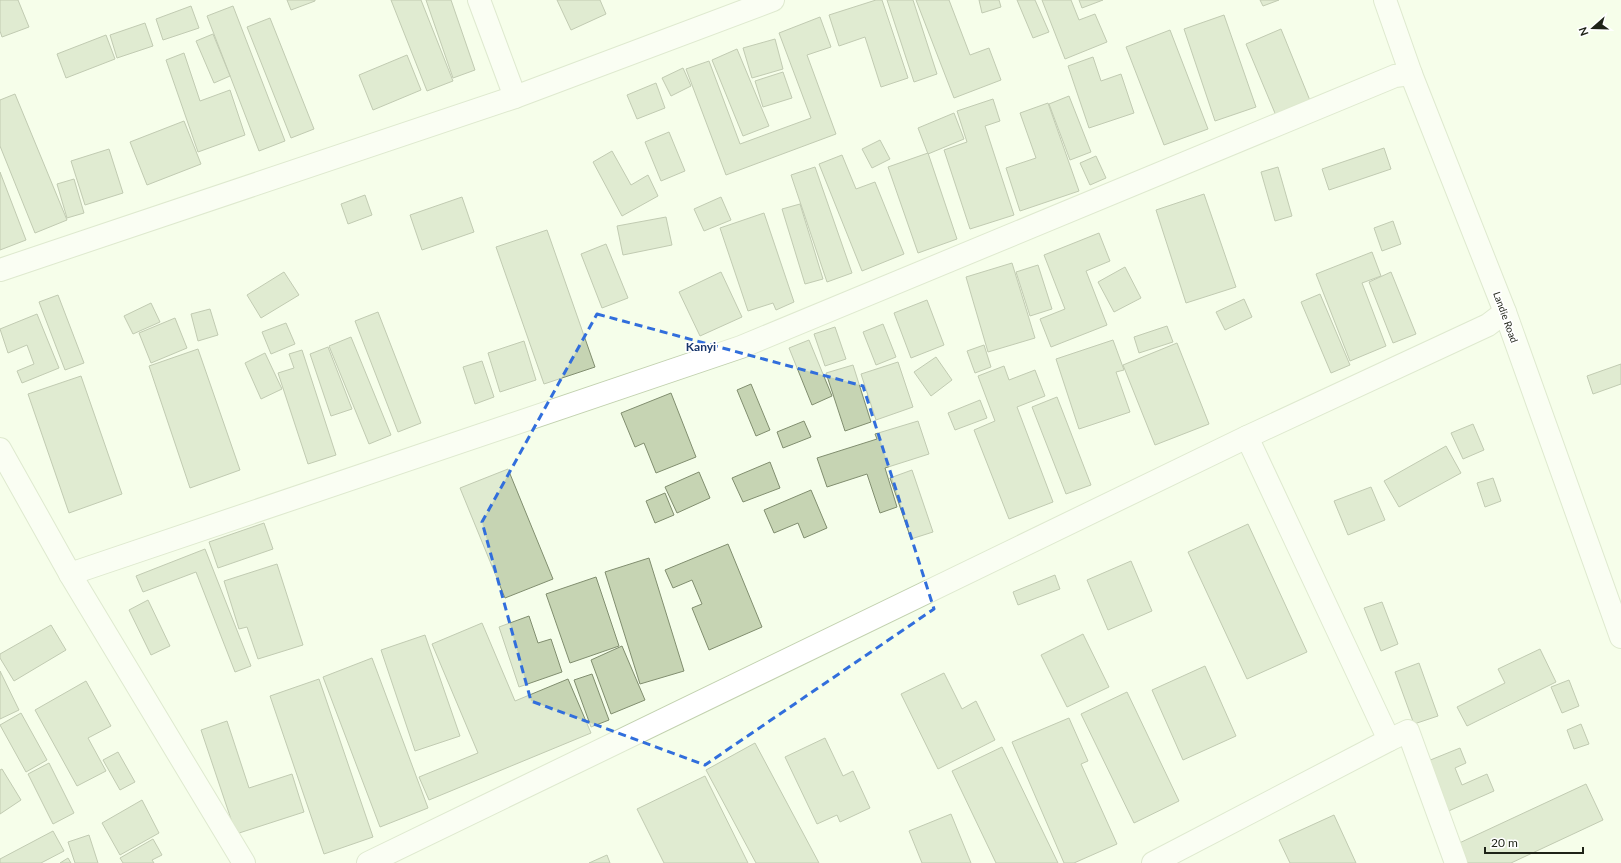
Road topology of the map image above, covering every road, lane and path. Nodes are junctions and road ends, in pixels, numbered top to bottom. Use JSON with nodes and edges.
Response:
{"nodes":[{"id":1,"x":479,"y":0,"type":"edge"},
{"id":2,"x":773,"y":0,"type":"edge"},
{"id":3,"x":1385,"y":0,"type":"edge"},
{"id":4,"x":1411,"y":74,"type":"junction"},
{"id":5,"x":515,"y":97,"type":"junction"},
{"id":6,"x":0,"y":270,"type":"edge"},
{"id":7,"x":1505,"y":312,"type":"junction"},
{"id":8,"x":1247,"y":437,"type":"junction"},
{"id":9,"x":0,"y":449,"type":"edge"},
{"id":10,"x":70,"y":574,"type":"junction"},
{"id":11,"x":1621,"y":637,"type":"edge"},
{"id":12,"x":1389,"y":740,"type":"junction"},
{"id":13,"x":244,"y":863,"type":"edge"},
{"id":14,"x":368,"y":863,"type":"edge"},
{"id":15,"x":1153,"y":863,"type":"edge"},
{"id":16,"x":1456,"y":863,"type":"edge"}],
"edges":[{"from":1,"to":5,"type":"street"},
{"from":2,"to":5,"type":"street"},
{"from":3,"to":4,"type":"street","name":"Landie Road"},
{"from":4,"to":7,"type":"street","name":"Landie Road"},
{"from":4,"to":10,"type":"street"},
{"from":5,"to":6,"type":"street"},
{"from":7,"to":8,"type":"street"},
{"from":7,"to":11,"type":"street","name":"Landie Road"},
{"from":8,"to":12,"type":"street"},
{"from":8,"to":14,"type":"street"},
{"from":9,"to":10,"type":"street"},
{"from":10,"to":13,"type":"street"},
{"from":12,"to":15,"type":"street"},
{"from":12,"to":16,"type":"street"}]}
